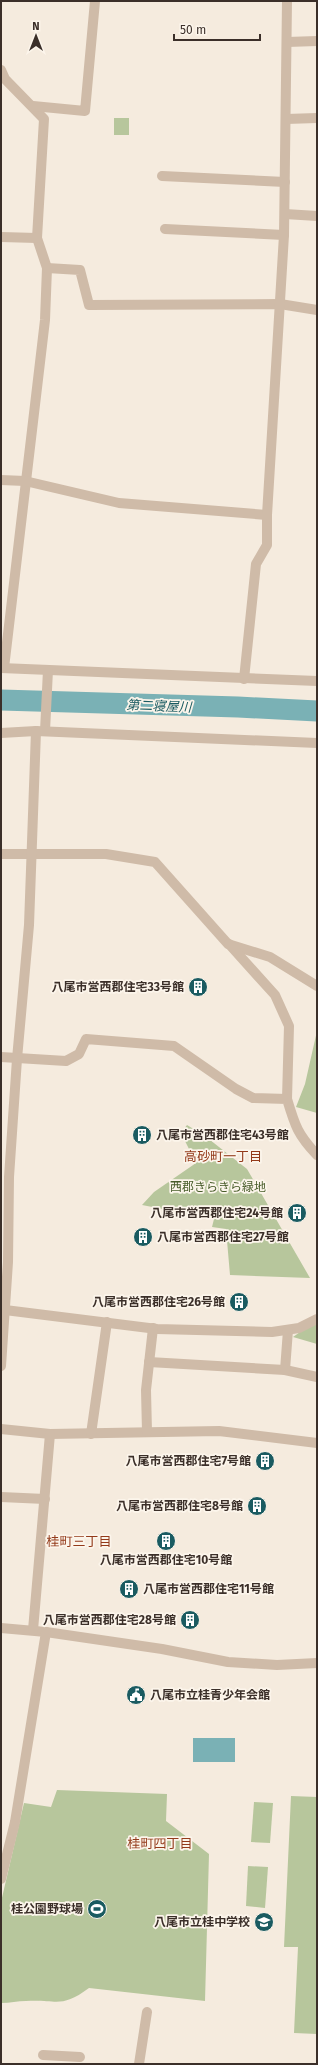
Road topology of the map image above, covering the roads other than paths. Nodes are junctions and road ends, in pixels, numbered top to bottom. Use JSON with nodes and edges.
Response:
{"nodes":[{"id":1,"x":95,"y":1,"type":"edge"},
{"id":2,"x":287,"y":1,"type":"edge"},
{"id":3,"x":317,"y":41,"type":"edge"},
{"id":4,"x":287,"y":42,"type":"junction"},
{"id":5,"x":1,"y":70,"type":"edge"},
{"id":6,"x":33,"y":106,"type":"junction"},
{"id":7,"x":317,"y":118,"type":"edge"},
{"id":8,"x":286,"y":119,"type":"junction"},
{"id":9,"x":162,"y":176,"type":"dead end"},
{"id":10,"x":285,"y":182,"type":"junction"},
{"id":11,"x":285,"y":214,"type":"junction"},
{"id":12,"x":317,"y":216,"type":"edge"},
{"id":13,"x":165,"y":229,"type":"dead end"},
{"id":14,"x":284,"y":235,"type":"junction"},
{"id":15,"x":1,"y":237,"type":"edge"},
{"id":16,"x":37,"y":238,"type":"junction"},
{"id":17,"x":47,"y":268,"type":"junction"},
{"id":18,"x":280,"y":304,"type":"junction"},
{"id":19,"x":317,"y":310,"type":"edge"},
{"id":20,"x":1,"y":480,"type":"edge"},
{"id":21,"x":25,"y":480,"type":"junction"},
{"id":22,"x":267,"y":515,"type":"junction"},
{"id":23,"x":2,"y":668,"type":"edge"},
{"id":24,"x":48,"y":670,"type":"junction"},
{"id":25,"x":244,"y":679,"type":"junction"},
{"id":26,"x":317,"y":681,"type":"edge"},
{"id":27,"x":40,"y":731,"type":"junction"},
{"id":28,"x":1,"y":733,"type":"edge"},
{"id":29,"x":317,"y":743,"type":"edge"},
{"id":30,"x":1,"y":854,"type":"edge"},
{"id":31,"x":33,"y":854,"type":"junction"},
{"id":32,"x":228,"y":944,"type":"junction"},
{"id":33,"x":317,"y":986,"type":"edge"},
{"id":34,"x":1,"y":1057,"type":"edge"},
{"id":35,"x":17,"y":1059,"type":"junction"},
{"id":36,"x":287,"y":1099,"type":"junction"},
{"id":37,"x":317,"y":1155,"type":"edge"},
{"id":38,"x":1,"y":1170,"type":"edge"},
{"id":39,"x":9,"y":1177,"type":"junction"},
{"id":40,"x":4,"y":1262,"type":"edge"},
{"id":41,"x":5,"y":1310,"type":"junction"},
{"id":42,"x":317,"y":1319,"type":"edge"},
{"id":43,"x":107,"y":1322,"type":"junction"},
{"id":44,"x":153,"y":1328,"type":"junction"},
{"id":45,"x":288,"y":1330,"type":"junction"},
{"id":46,"x":149,"y":1362,"type":"junction"},
{"id":47,"x":1,"y":1366,"type":"edge"},
{"id":48,"x":285,"y":1370,"type":"junction"},
{"id":49,"x":317,"y":1377,"type":"edge"},
{"id":50,"x":1,"y":1430,"type":"edge"},
{"id":51,"x":147,"y":1432,"type":"junction"},
{"id":52,"x":50,"y":1434,"type":"junction"},
{"id":53,"x":91,"y":1434,"type":"junction"},
{"id":54,"x":317,"y":1443,"type":"edge"},
{"id":55,"x":1,"y":1497,"type":"edge"},
{"id":56,"x":45,"y":1499,"type":"junction"},
{"id":57,"x":1,"y":1628,"type":"edge"},
{"id":58,"x":33,"y":1630,"type":"junction"},
{"id":59,"x":46,"y":1632,"type":"junction"},
{"id":60,"x":317,"y":1663,"type":"edge"},
{"id":61,"x":1,"y":1879,"type":"edge"},
{"id":62,"x":147,"y":2012,"type":"dead end"},
{"id":63,"x":43,"y":2055,"type":"dead end"},
{"id":64,"x":80,"y":2057,"type":"dead end"},
{"id":65,"x":61,"y":2060,"type":"edge"},
{"id":66,"x":139,"y":2064,"type":"edge"}],
"edges":[{"from":1,"to":6,"type":"street"},
{"from":2,"to":4,"type":"street"},
{"from":3,"to":4,"type":"street"},
{"from":4,"to":8,"type":"street"},
{"from":5,"to":6,"type":"street"},
{"from":6,"to":16,"type":"street"},
{"from":7,"to":8,"type":"street"},
{"from":8,"to":10,"type":"street"},
{"from":9,"to":10,"type":"street"},
{"from":10,"to":11,"type":"street"},
{"from":11,"to":12,"type":"street"},
{"from":11,"to":14,"type":"street"},
{"from":13,"to":14,"type":"street"},
{"from":14,"to":18,"type":"street"},
{"from":15,"to":16,"type":"street"},
{"from":16,"to":17,"type":"street"},
{"from":17,"to":18,"type":"street"},
{"from":17,"to":21,"type":"street"},
{"from":18,"to":19,"type":"street"},
{"from":18,"to":22,"type":"street"},
{"from":20,"to":21,"type":"street"},
{"from":21,"to":22,"type":"street"},
{"from":21,"to":23,"type":"street"},
{"from":22,"to":25,"type":"street"},
{"from":23,"to":24,"type":"street"},
{"from":24,"to":25,"type":"street"},
{"from":24,"to":27,"type":"street"},
{"from":25,"to":26,"type":"street"},
{"from":27,"to":28,"type":"street"},
{"from":27,"to":29,"type":"street"},
{"from":27,"to":31,"type":"street"},
{"from":30,"to":31,"type":"street"},
{"from":31,"to":32,"type":"street"},
{"from":31,"to":35,"type":"street"},
{"from":32,"to":33,"type":"street"},
{"from":32,"to":36,"type":"street"},
{"from":34,"to":35,"type":"street"},
{"from":35,"to":36,"type":"street"},
{"from":35,"to":39,"type":"street"},
{"from":36,"to":37,"type":"street"},
{"from":38,"to":39,"type":"street"},
{"from":39,"to":40,"type":"street"},
{"from":40,"to":41,"type":"street"},
{"from":41,"to":43,"type":"street"},
{"from":41,"to":47,"type":"street"},
{"from":42,"to":45,"type":"street"},
{"from":43,"to":44,"type":"street"},
{"from":43,"to":53,"type":"street"},
{"from":44,"to":45,"type":"street"},
{"from":44,"to":46,"type":"street"},
{"from":45,"to":48,"type":"street"},
{"from":46,"to":48,"type":"street"},
{"from":46,"to":51,"type":"street"},
{"from":48,"to":49,"type":"street"},
{"from":50,"to":52,"type":"street"},
{"from":51,"to":53,"type":"street"},
{"from":51,"to":54,"type":"street"},
{"from":52,"to":53,"type":"street"},
{"from":52,"to":56,"type":"street"},
{"from":55,"to":56,"type":"street"},
{"from":56,"to":58,"type":"street"},
{"from":57,"to":58,"type":"street"},
{"from":58,"to":59,"type":"street"},
{"from":59,"to":60,"type":"street"},
{"from":59,"to":61,"type":"street"},
{"from":62,"to":66,"type":"street"},
{"from":63,"to":65,"type":"street"},
{"from":64,"to":65,"type":"street"}]}
